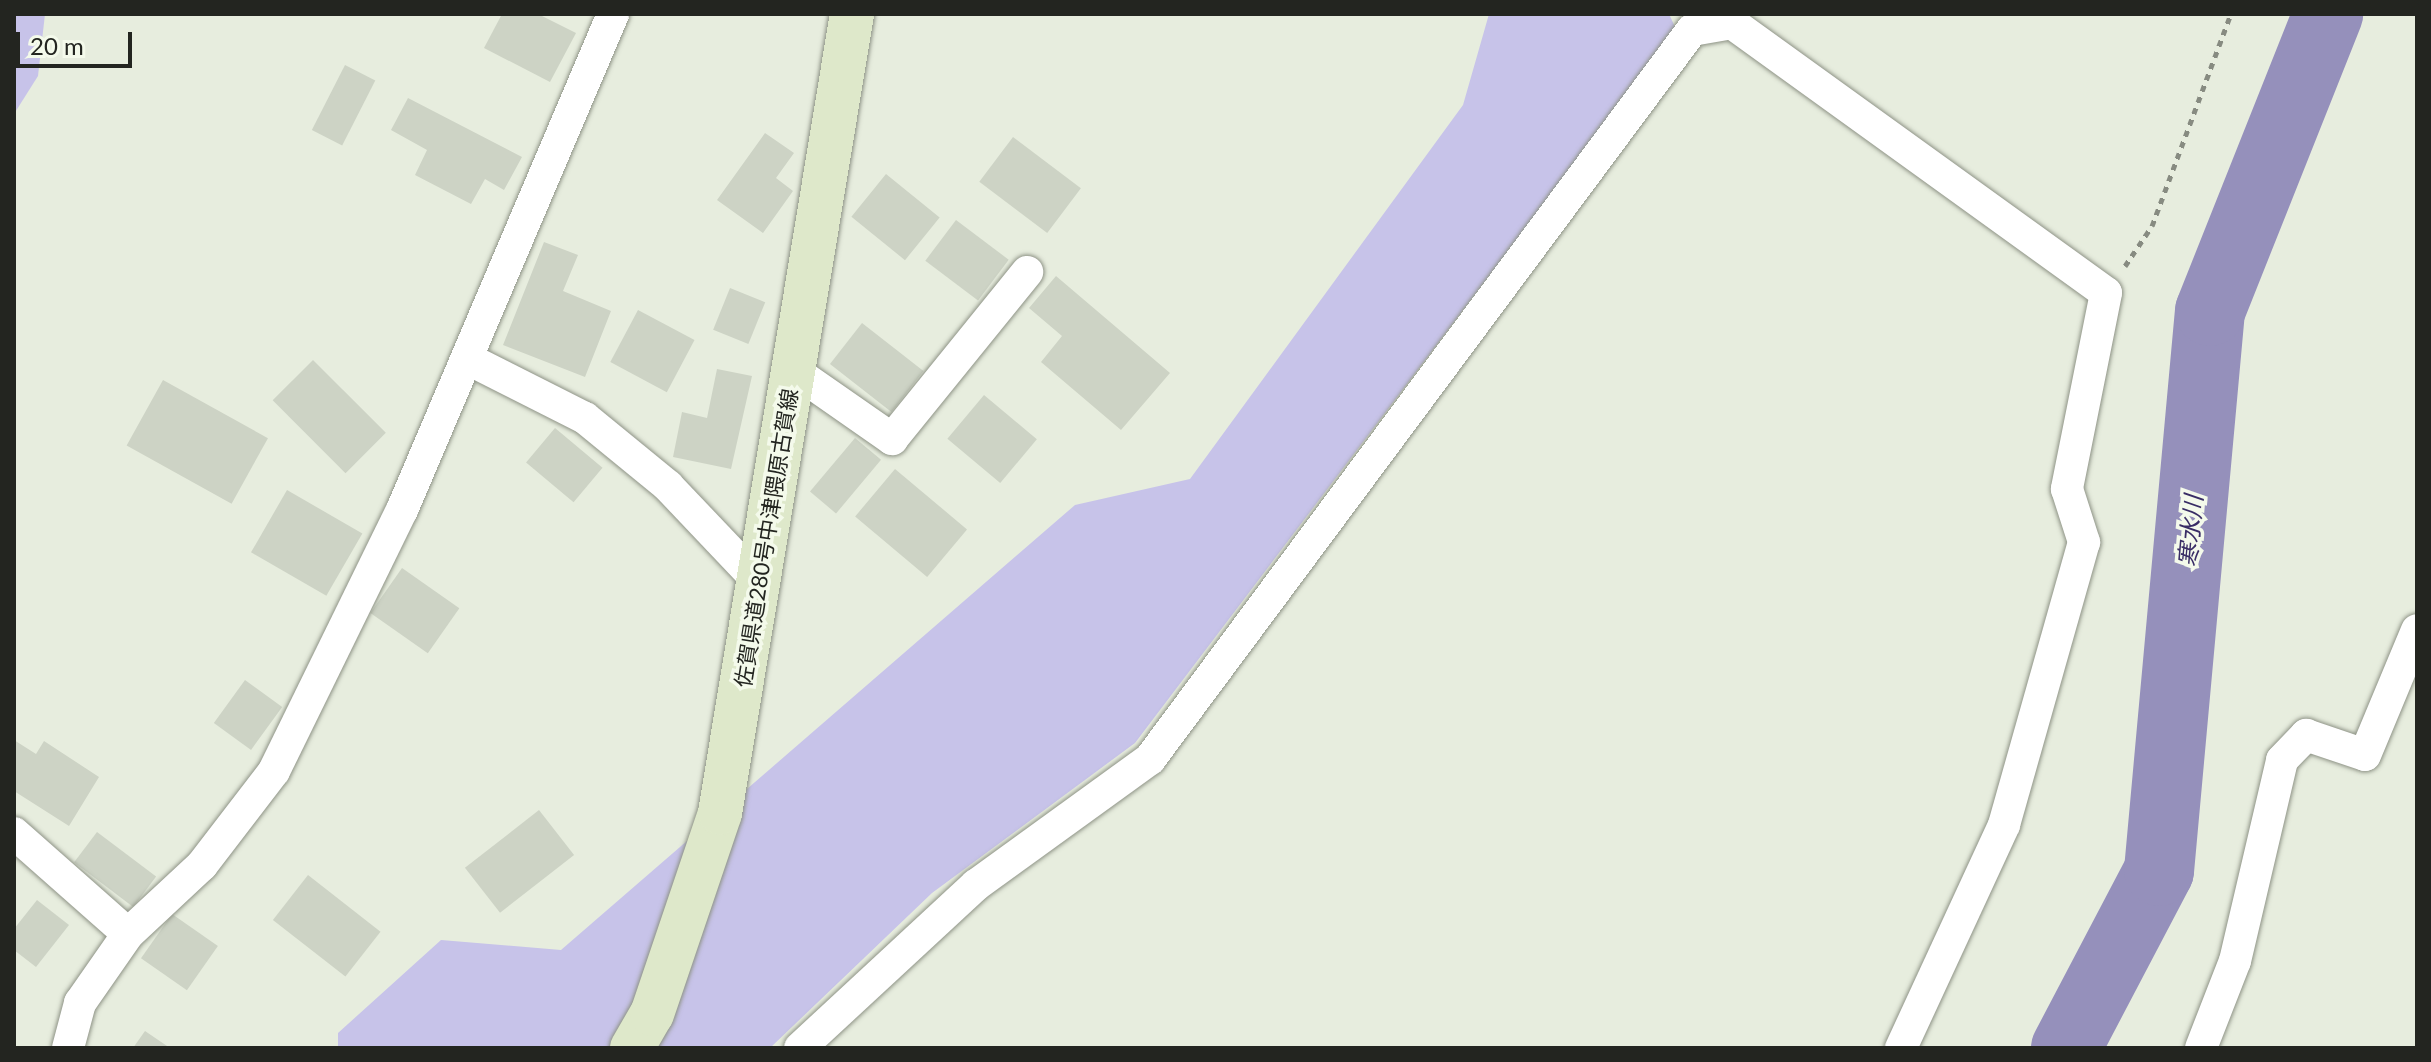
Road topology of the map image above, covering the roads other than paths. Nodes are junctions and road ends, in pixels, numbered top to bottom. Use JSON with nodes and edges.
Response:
{"nodes":[{"id":1,"x":613,"y":14,"type":"edge"},
{"id":2,"x":852,"y":14,"type":"edge"},
{"id":3,"x":1027,"y":272,"type":"dead end"},
{"id":4,"x":468,"y":359,"type":"junction"},
{"id":5,"x":793,"y":370,"type":"junction"},
{"id":6,"x":758,"y":581,"type":"junction"},
{"id":7,"x":2417,"y":630,"type":"edge"},
{"id":8,"x":14,"y":833,"type":"edge"},
{"id":9,"x":128,"y":934,"type":"junction"},
{"id":10,"x":68,"y":1048,"type":"edge"},
{"id":11,"x":632,"y":1048,"type":"edge"},
{"id":12,"x":800,"y":1048,"type":"edge"},
{"id":13,"x":1901,"y":1048,"type":"edge"},
{"id":14,"x":2201,"y":1048,"type":"edge"}],
"edges":[{"from":1,"to":4,"type":"street"},
{"from":2,"to":5,"type":"main road","name":"佐賀県道280号中津隈原古賀線"},
{"from":3,"to":5,"type":"street"},
{"from":4,"to":6,"type":"street"},
{"from":4,"to":9,"type":"street"},
{"from":5,"to":6,"type":"main road","name":"佐賀県道280号中津隈原古賀線"},
{"from":6,"to":11,"type":"main road","name":"佐賀県道280号中津隈原古賀線"},
{"from":7,"to":14,"type":"street"},
{"from":8,"to":9,"type":"street"},
{"from":9,"to":10,"type":"street"},
{"from":12,"to":13,"type":"street"}]}
